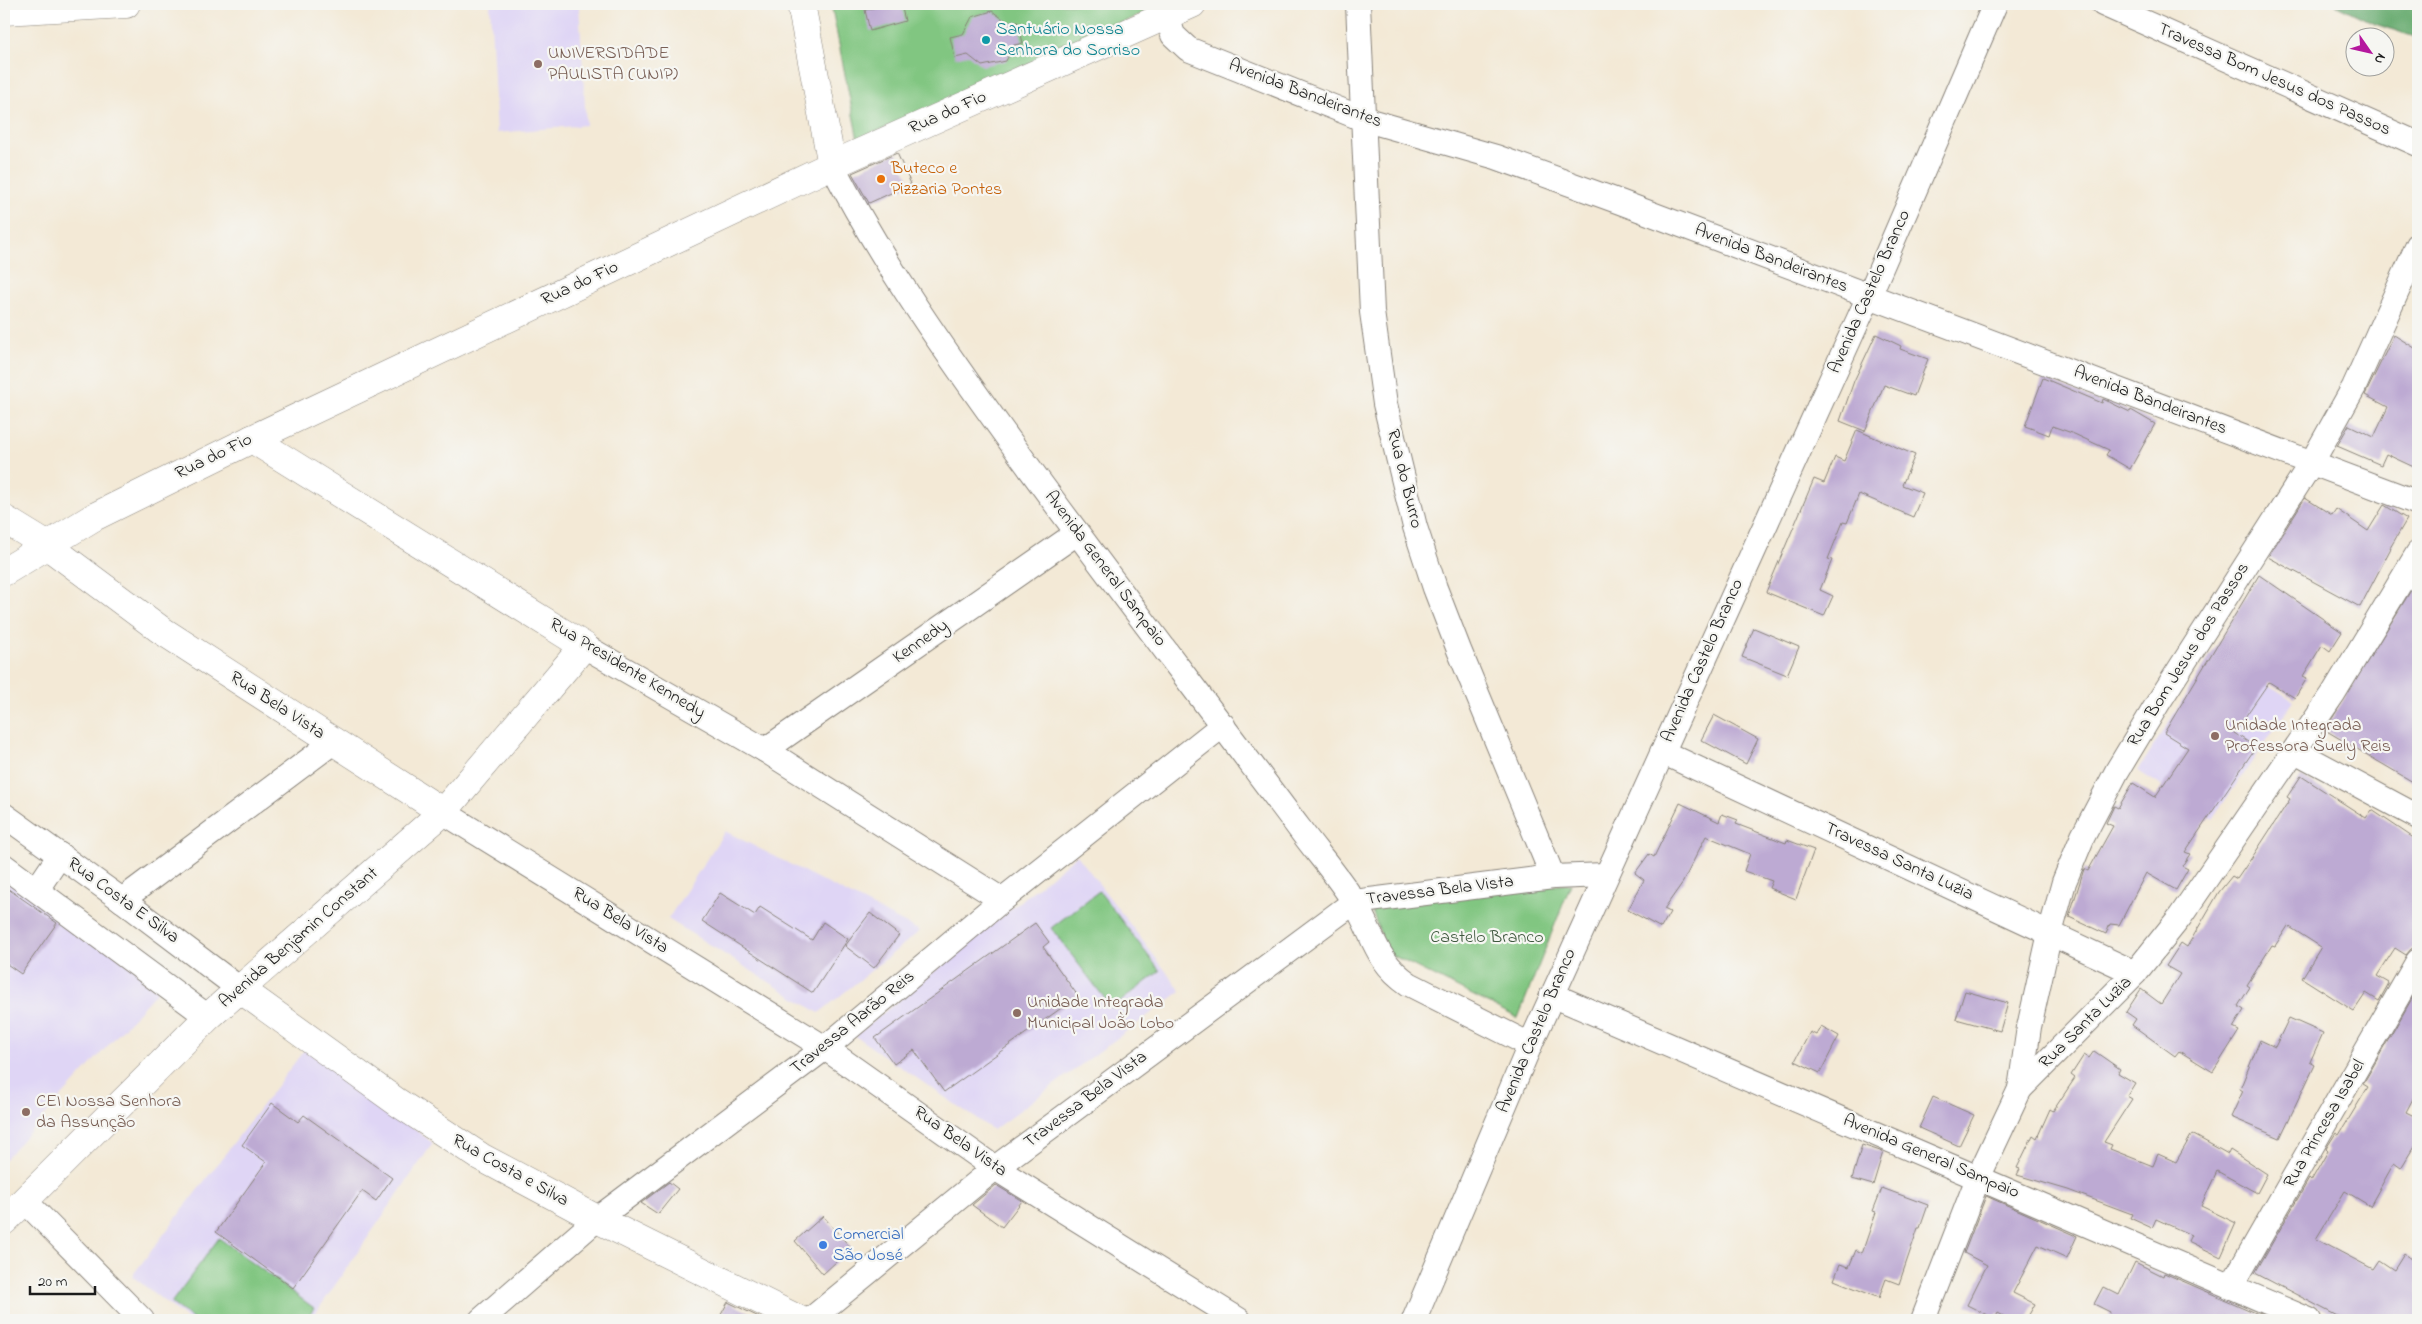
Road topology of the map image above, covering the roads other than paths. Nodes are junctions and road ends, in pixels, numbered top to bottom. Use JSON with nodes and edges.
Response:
{"nodes":[{"id":1,"x":126,"y":4,"type":"edge"},
{"id":2,"x":801,"y":4,"type":"edge"},
{"id":3,"x":1192,"y":4,"type":"edge"},
{"id":4,"x":1358,"y":4,"type":"edge"},
{"id":5,"x":1995,"y":4,"type":"edge"},
{"id":6,"x":2103,"y":4,"type":"edge"},
{"id":7,"x":1161,"y":9,"type":"edge"},
{"id":8,"x":4,"y":11,"type":"edge"},
{"id":9,"x":1362,"y":119,"type":"junction"},
{"id":10,"x":2418,"y":144,"type":"edge"},
{"id":11,"x":832,"y":165,"type":"junction"},
{"id":12,"x":2418,"y":245,"type":"edge"},
{"id":13,"x":1869,"y":296,"type":"junction"},
{"id":14,"x":252,"y":439,"type":"junction"},
{"id":15,"x":2312,"y":462,"type":"junction"},
{"id":16,"x":2418,"y":503,"type":"edge"},
{"id":17,"x":4,"y":518,"type":"edge"},
{"id":18,"x":1077,"y":533,"type":"junction"},
{"id":19,"x":48,"y":546,"type":"junction"},
{"id":20,"x":2418,"y":553,"type":"edge"},
{"id":21,"x":4,"y":572,"type":"edge"},
{"id":22,"x":584,"y":646,"type":"junction"},
{"id":23,"x":1223,"y":725,"type":"junction"},
{"id":24,"x":332,"y":743,"type":"junction"},
{"id":25,"x":766,"y":750,"type":"junction"},
{"id":26,"x":2295,"y":750,"type":"junction"},
{"id":27,"x":1662,"y":752,"type":"junction"},
{"id":28,"x":443,"y":812,"type":"junction"},
{"id":29,"x":4,"y":815,"type":"edge"},
{"id":30,"x":2418,"y":817,"type":"edge"},
{"id":31,"x":60,"y":856,"type":"junction"},
{"id":32,"x":4,"y":866,"type":"edge"},
{"id":33,"x":1606,"y":875,"type":"junction"},
{"id":34,"x":1553,"y":877,"type":"junction"},
{"id":35,"x":37,"y":889,"type":"junction"},
{"id":36,"x":122,"y":900,"type":"junction"},
{"id":37,"x":1002,"y":900,"type":"junction"},
{"id":38,"x":1354,"y":902,"type":"junction"},
{"id":39,"x":2050,"y":933,"type":"junction"},
{"id":40,"x":2418,"y":960,"type":"edge"},
{"id":41,"x":2135,"y":973,"type":"junction"},
{"id":42,"x":240,"y":989,"type":"junction"},
{"id":43,"x":1552,"y":995,"type":"junction"},
{"id":44,"x":208,"y":1017,"type":"junction"},
{"id":45,"x":1530,"y":1045,"type":"junction"},
{"id":46,"x":825,"y":1048,"type":"junction"},
{"id":47,"x":2020,"y":1089,"type":"junction"},
{"id":48,"x":995,"y":1168,"type":"junction"},
{"id":49,"x":1978,"y":1178,"type":"junction"},
{"id":50,"x":24,"y":1200,"type":"junction"},
{"id":51,"x":597,"y":1219,"type":"junction"},
{"id":52,"x":4,"y":1221,"type":"edge"},
{"id":53,"x":2231,"y":1287,"type":"junction"},
{"id":54,"x":142,"y":1320,"type":"edge"},
{"id":55,"x":481,"y":1320,"type":"edge"},
{"id":56,"x":800,"y":1320,"type":"edge"},
{"id":57,"x":810,"y":1320,"type":"edge"},
{"id":58,"x":1239,"y":1320,"type":"edge"},
{"id":59,"x":1414,"y":1320,"type":"edge"},
{"id":60,"x":1923,"y":1320,"type":"edge"},
{"id":61,"x":2309,"y":1320,"type":"edge"}],
"edges":[{"from":1,"to":8,"type":"street"},
{"from":2,"to":11,"type":"street","name":"Avenida General Sampaio"},
{"from":3,"to":7,"type":"street","name":"Rua do Fio"},
{"from":4,"to":9,"type":"street","name":"Rua do Burro"},
{"from":5,"to":13,"type":"street","name":"Avenida Castelo Branco"},
{"from":6,"to":10,"type":"street","name":"Travessa Bom Jesus dos Passos"},
{"from":7,"to":9,"type":"street","name":"Avenida Bandeirantes"},
{"from":7,"to":11,"type":"street","name":"Rua do Fio"},
{"from":9,"to":13,"type":"street","name":"Avenida Bandeirantes"},
{"from":9,"to":34,"type":"street","name":"Rua do Burro"},
{"from":11,"to":14,"type":"street","name":"Rua do Fio"},
{"from":11,"to":18,"type":"street","name":"Avenida General Sampaio"},
{"from":12,"to":15,"type":"street","name":"Rua Bom Jesus dos Passos"},
{"from":13,"to":15,"type":"street","name":"Avenida Bandeirantes"},
{"from":13,"to":27,"type":"street","name":"Avenida Castelo Branco"},
{"from":14,"to":19,"type":"street","name":"Rua do Fio"},
{"from":14,"to":22,"type":"street","name":"Rua Presidente Kennedy"},
{"from":15,"to":16,"type":"street","name":"Avenida Bandeirantes"},
{"from":15,"to":39,"type":"street","name":"Rua Bom Jesus dos Passos"},
{"from":17,"to":19,"type":"street","name":"Rua Bela Vista"},
{"from":18,"to":23,"type":"street","name":"Avenida General Sampaio"},
{"from":18,"to":25,"type":"street","name":"Kennedy"},
{"from":19,"to":21,"type":"street","name":"Rua do Fio"},
{"from":19,"to":24,"type":"street","name":"Rua Bela Vista"},
{"from":20,"to":26,"type":"street","name":"Rua Santa Luzia"},
{"from":22,"to":25,"type":"street","name":"Rua Presidente Kennedy"},
{"from":22,"to":28,"type":"street","name":"Avenida Benjamin Constant"},
{"from":23,"to":37,"type":"street","name":"Travessa Aarão Reis"},
{"from":23,"to":38,"type":"street","name":"Avenida General Sampaio"},
{"from":24,"to":28,"type":"street","name":"Rua Bela Vista"},
{"from":24,"to":36,"type":"street"},
{"from":25,"to":37,"type":"street","name":"Rua Presidente Kennedy"},
{"from":26,"to":30,"type":"street"},
{"from":26,"to":41,"type":"street","name":"Rua Santa Luzia"},
{"from":27,"to":33,"type":"street","name":"Avenida Castelo Branco"},
{"from":27,"to":39,"type":"street","name":"Travessa Santa Luzia"},
{"from":28,"to":42,"type":"street","name":"Avenida Benjamin Constant"},
{"from":28,"to":46,"type":"street","name":"Rua Bela Vista"},
{"from":29,"to":31,"type":"street","name":"Rua Costa E Silva"},
{"from":31,"to":35,"type":"street"},
{"from":31,"to":36,"type":"street","name":"Rua Costa E Silva"},
{"from":32,"to":35,"type":"street"},
{"from":33,"to":34,"type":"street"},
{"from":33,"to":43,"type":"street","name":"Avenida Castelo Branco"},
{"from":34,"to":38,"type":"street","name":"Travessa Bela Vista"},
{"from":35,"to":44,"type":"street"},
{"from":36,"to":42,"type":"street","name":"Rua Costa E Silva"},
{"from":37,"to":46,"type":"street","name":"Travessa Aarão Reis"},
{"from":38,"to":45,"type":"street","name":"Avenida General Sampaio"},
{"from":38,"to":48,"type":"street","name":"Travessa Bela Vista"},
{"from":39,"to":41,"type":"street","name":"Travessa Santa Luzia"},
{"from":39,"to":47,"type":"street","name":"Rua Bom Jesus dos Passos"},
{"from":40,"to":53,"type":"street","name":"Rua Princesa Isabel"},
{"from":41,"to":47,"type":"street","name":"Rua Santa Luzia"},
{"from":42,"to":44,"type":"street","name":"Avenida Benjamin Constant"},
{"from":42,"to":51,"type":"street","name":"Rua Costa e Silva"},
{"from":43,"to":45,"type":"street","name":"Avenida Castelo Branco"},
{"from":43,"to":49,"type":"street","name":"Avenida General Sampaio"},
{"from":44,"to":50,"type":"street","name":"Avenida Benjamin Constant"},
{"from":45,"to":59,"type":"street","name":"Avenida Castelo Branco"},
{"from":46,"to":48,"type":"street","name":"Rua Bela Vista"},
{"from":46,"to":51,"type":"street","name":"Travessa Aarão Reis"},
{"from":47,"to":49,"type":"street","name":"Rua Santa Luzia"},
{"from":48,"to":57,"type":"street","name":"Travessa Bela Vista"},
{"from":48,"to":58,"type":"street","name":"Rua Bela Vista"},
{"from":49,"to":53,"type":"street","name":"Avenida General Sampaio"},
{"from":49,"to":60,"type":"street","name":"Rua Santa Luzia"},
{"from":50,"to":52,"type":"street","name":"Avenida Benjamin Constant"},
{"from":50,"to":54,"type":"street"},
{"from":51,"to":55,"type":"street","name":"Travessa Aarão Reis"},
{"from":51,"to":56,"type":"street","name":"Rua Costa e Silva"},
{"from":53,"to":61,"type":"street","name":"Avenida General Sampaio"}]}
